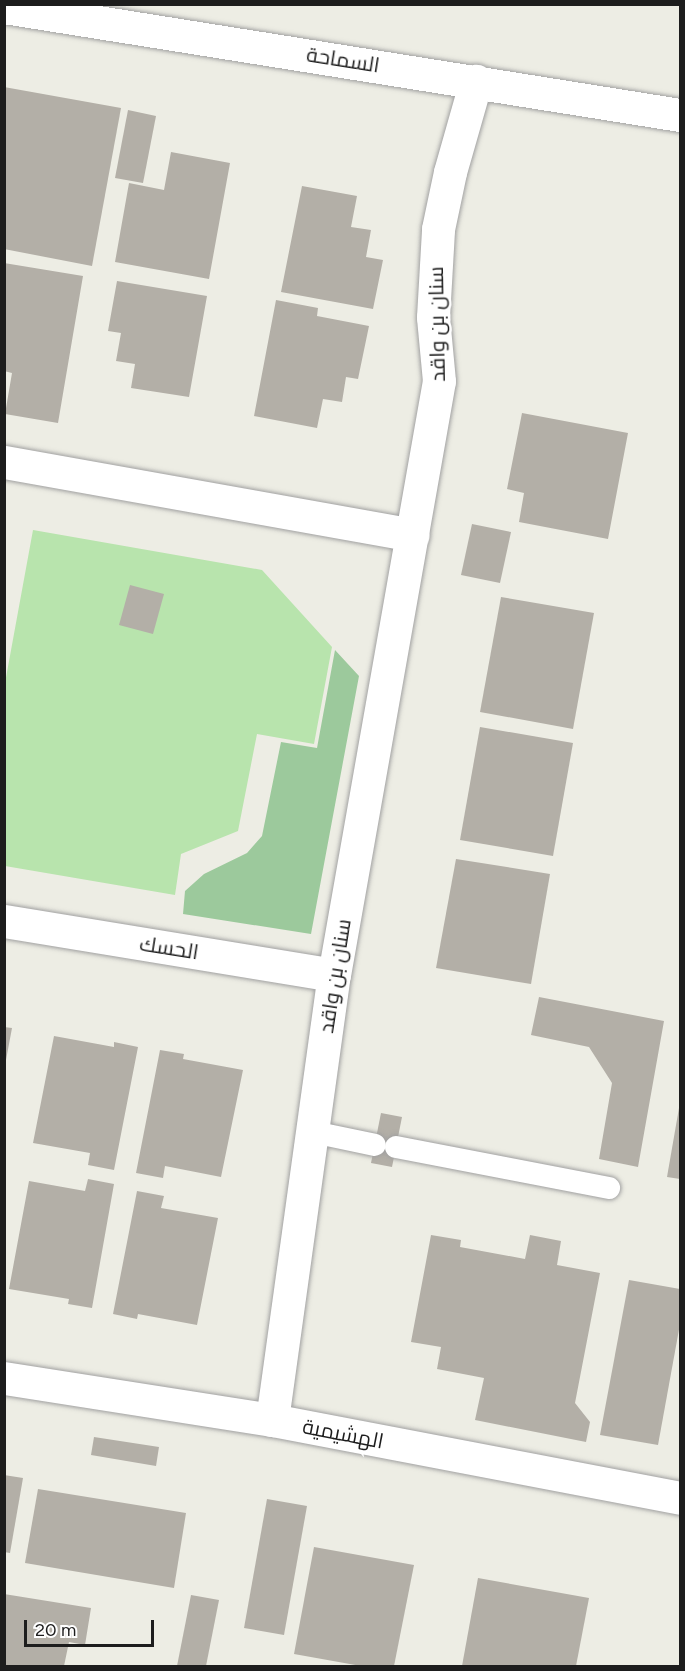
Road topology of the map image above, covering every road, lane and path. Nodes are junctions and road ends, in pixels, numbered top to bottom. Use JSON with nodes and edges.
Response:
{"nodes":[{"id":1,"x":4,"y":7,"type":"edge"},
{"id":2,"x":476,"y":81,"type":"junction"},
{"id":3,"x":681,"y":115,"type":"edge"},
{"id":4,"x":4,"y":462,"type":"edge"},
{"id":5,"x":413,"y":535,"type":"junction"},
{"id":6,"x":4,"y":921,"type":"edge"},
{"id":7,"x":334,"y":975,"type":"junction"},
{"id":8,"x":313,"y":1132,"type":"junction"},
{"id":9,"x":609,"y":1188,"type":"dead end"},
{"id":10,"x":4,"y":1378,"type":"edge"},
{"id":11,"x":272,"y":1420,"type":"junction"},
{"id":12,"x":681,"y":1498,"type":"edge"}],
"edges":[{"from":1,"to":2,"type":"street","name":"السماحة"},
{"from":2,"to":3,"type":"street","name":"السماحة"},
{"from":2,"to":5,"type":"street","name":"سنان بن واقد"},
{"from":4,"to":5,"type":"street"},
{"from":5,"to":7,"type":"street","name":"سنان بن واقد"},
{"from":6,"to":7,"type":"street","name":"الحسك"},
{"from":7,"to":8,"type":"street","name":"سنان بن واقد"},
{"from":8,"to":9,"type":"lane"},
{"from":8,"to":11,"type":"street","name":"سنان بن واقد"},
{"from":10,"to":11,"type":"street","name":"الهشيمية"},
{"from":11,"to":12,"type":"street","name":"الهشيمية"}]}
